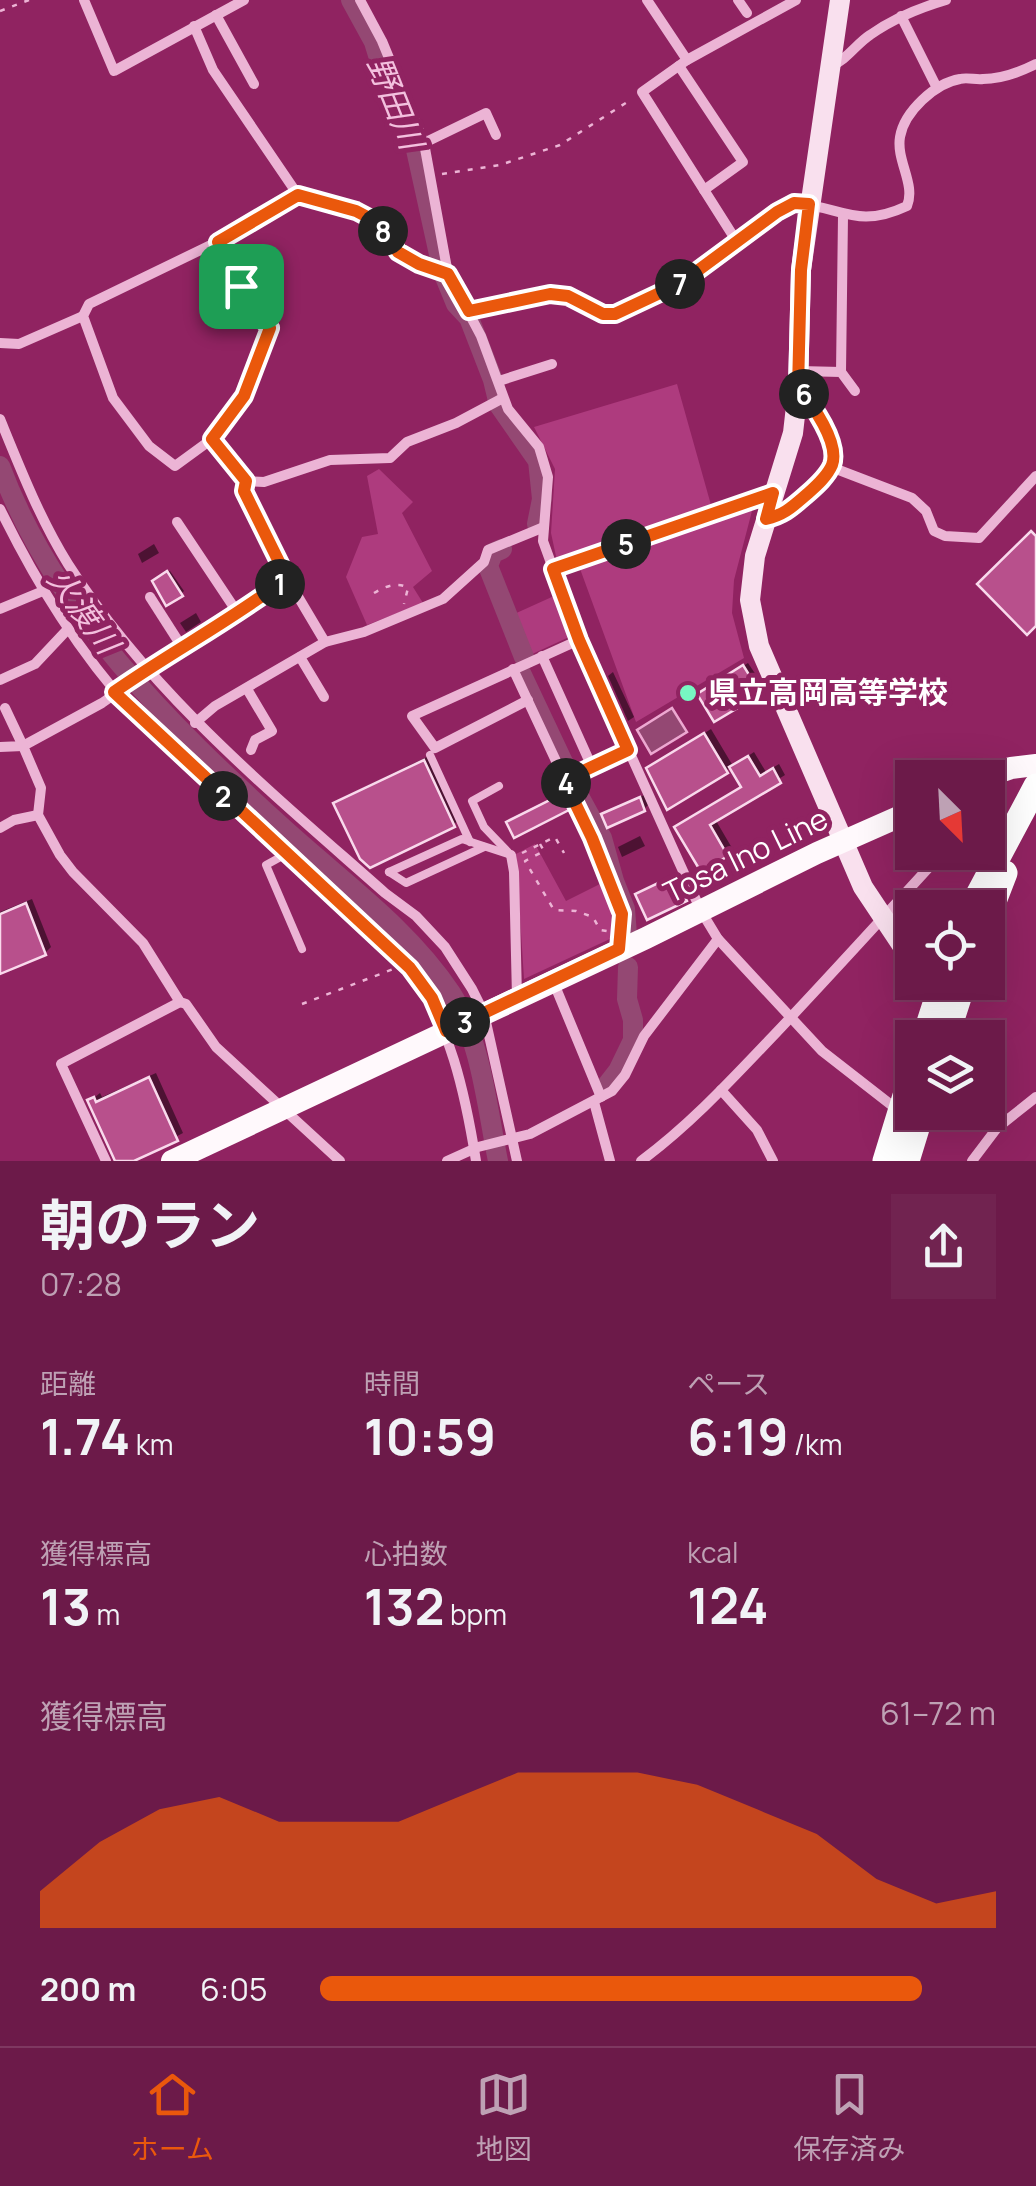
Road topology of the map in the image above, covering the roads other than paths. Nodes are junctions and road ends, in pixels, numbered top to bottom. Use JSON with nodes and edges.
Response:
{"nodes":[{"id":1,"x":84,"y":0,"type":"edge"},
{"id":2,"x":244,"y":0,"type":"edge"},
{"id":3,"x":360,"y":0,"type":"edge"},
{"id":4,"x":647,"y":0,"type":"edge"},
{"id":5,"x":738,"y":0,"type":"edge"},
{"id":6,"x":796,"y":0,"type":"edge"},
{"id":7,"x":840,"y":0,"type":"edge"},
{"id":8,"x":946,"y":0,"type":"edge"},
{"id":9,"x":746,"y":12,"type":"dead end"},
{"id":10,"x":216,"y":15,"type":"junction"},
{"id":11,"x":902,"y":16,"type":"junction"},
{"id":12,"x":194,"y":26,"type":"junction"},
{"id":13,"x":683,"y":63,"type":"junction"},
{"id":14,"x":1036,"y":64,"type":"edge"},
{"id":15,"x":830,"y":66,"type":"junction"},
{"id":16,"x":254,"y":84,"type":"dead end"},
{"id":17,"x":937,"y":88,"type":"junction"},
{"id":18,"x":496,"y":135,"type":"dead end"},
{"id":19,"x":424,"y":144,"type":"junction"},
{"id":20,"x":704,"y":190,"type":"junction"},
{"id":21,"x":298,"y":195,"type":"junction"},
{"id":22,"x":809,"y":204,"type":"junction"},
{"id":23,"x":843,"y":216,"type":"junction"},
{"id":24,"x":218,"y":242,"type":"junction"},
{"id":25,"x":736,"y":242,"type":"junction"},
{"id":26,"x":448,"y":274,"type":"junction"},
{"id":27,"x":469,"y":311,"type":"junction"},
{"id":28,"x":83,"y":316,"type":"junction"},
{"id":29,"x":0,"y":343,"type":"edge"},
{"id":30,"x":552,"y":364,"type":"dead end"},
{"id":31,"x":842,"y":372,"type":"junction"},
{"id":32,"x":499,"y":380,"type":"junction"},
{"id":33,"x":798,"y":380,"type":"junction"},
{"id":34,"x":854,"y":391,"type":"dead end"},
{"id":35,"x":502,"y":398,"type":"junction"},
{"id":36,"x":0,"y":419,"type":"edge"},
{"id":37,"x":212,"y":439,"type":"junction"},
{"id":38,"x":832,"y":466,"type":"junction"},
{"id":39,"x":1036,"y":476,"type":"edge"},
{"id":40,"x":246,"y":481,"type":"junction"},
{"id":41,"x":773,"y":493,"type":"junction"},
{"id":42,"x":0,"y":509,"type":"edge"},
{"id":43,"x":766,"y":519,"type":"junction"},
{"id":44,"x":177,"y":522,"type":"dead end"},
{"id":45,"x":544,"y":527,"type":"junction"},
{"id":46,"x":553,"y":569,"type":"junction"},
{"id":47,"x":287,"y":578,"type":"junction"},
{"id":48,"x":43,"y":591,"type":"junction"},
{"id":49,"x":150,"y":597,"type":"dead end"},
{"id":50,"x":0,"y":609,"type":"edge"},
{"id":51,"x":239,"y":615,"type":"junction"},
{"id":52,"x":66,"y":630,"type":"junction"},
{"id":53,"x":579,"y":640,"type":"junction"},
{"id":54,"x":324,"y":642,"type":"junction"},
{"id":55,"x":182,"y":647,"type":"junction"},
{"id":56,"x":542,"y":656,"type":"junction"},
{"id":57,"x":300,"y":657,"type":"junction"},
{"id":58,"x":513,"y":669,"type":"junction"},
{"id":59,"x":145,"y":671,"type":"junction"},
{"id":60,"x":0,"y":680,"type":"edge"},
{"id":61,"x":247,"y":689,"type":"junction"},
{"id":62,"x":117,"y":690,"type":"junction"},
{"id":63,"x":324,"y":697,"type":"dead end"},
{"id":64,"x":528,"y":700,"type":"junction"},
{"id":65,"x":5,"y":708,"type":"dead end"},
{"id":66,"x":195,"y":723,"type":"junction"},
{"id":67,"x":23,"y":746,"type":"junction"},
{"id":68,"x":0,"y":747,"type":"edge"},
{"id":69,"x":251,"y":750,"type":"dead end"},
{"id":70,"x":628,"y":750,"type":"junction"},
{"id":71,"x":430,"y":754,"type":"dead end"},
{"id":72,"x":1036,"y":765,"type":"edge"},
{"id":73,"x":592,"y":766,"type":"junction"},
{"id":74,"x":1005,"y":772,"type":"edge"},
{"id":75,"x":564,"y":780,"type":"junction"},
{"id":76,"x":498,"y":786,"type":"dead end"},
{"id":77,"x":1036,"y":786,"type":"edge"},
{"id":78,"x":38,"y":815,"type":"junction"},
{"id":79,"x":1036,"y":816,"type":"edge"},
{"id":80,"x":895,"y":819,"type":"edge"},
{"id":81,"x":1005,"y":822,"type":"edge"},
{"id":82,"x":0,"y":828,"type":"edge"},
{"id":83,"x":470,"y":842,"type":"junction"},
{"id":84,"x":843,"y":842,"type":"junction"},
{"id":85,"x":485,"y":846,"type":"junction"},
{"id":86,"x":286,"y":854,"type":"junction"},
{"id":87,"x":511,"y":857,"type":"junction"},
{"id":88,"x":926,"y":870,"type":"edge"},
{"id":89,"x":406,"y":883,"type":"junction"},
{"id":90,"x":999,"y":890,"type":"edge"},
{"id":91,"x":385,"y":894,"type":"junction"},
{"id":92,"x":701,"y":911,"type":"junction"},
{"id":93,"x":882,"y":918,"type":"junction"},
{"id":94,"x":895,"y":934,"type":"edge"},
{"id":95,"x":718,"y":939,"type":"junction"},
{"id":96,"x":619,"y":941,"type":"junction"},
{"id":97,"x":302,"y":949,"type":"dead end"},
{"id":98,"x":553,"y":980,"type":"junction"},
{"id":99,"x":517,"y":998,"type":"junction"},
{"id":100,"x":180,"y":1002,"type":"junction"},
{"id":101,"x":480,"y":1015,"type":"junction"},
{"id":102,"x":790,"y":1017,"type":"junction"},
{"id":103,"x":448,"y":1030,"type":"junction"},
{"id":104,"x":721,"y":1090,"type":"junction"},
{"id":105,"x":1036,"y":1098,"type":"edge"},
{"id":106,"x":597,"y":1099,"type":"junction"},
{"id":107,"x":895,"y":1101,"type":"edge"},
{"id":108,"x":280,"y":1109,"type":"junction"},
{"id":109,"x":901,"y":1130,"type":"edge"},
{"id":110,"x":909,"y":1130,"type":"edge"},
{"id":111,"x":511,"y":1141,"type":"junction"},
{"id":112,"x":477,"y":1152,"type":"edge"},
{"id":113,"x":106,"y":1161,"type":"edge"},
{"id":114,"x":172,"y":1161,"type":"edge"},
{"id":115,"x":340,"y":1161,"type":"edge"},
{"id":116,"x":447,"y":1161,"type":"edge"},
{"id":117,"x":517,"y":1161,"type":"edge"},
{"id":118,"x":610,"y":1161,"type":"edge"},
{"id":119,"x":641,"y":1161,"type":"edge"},
{"id":120,"x":773,"y":1161,"type":"edge"},
{"id":121,"x":885,"y":1161,"type":"edge"},
{"id":122,"x":906,"y":1161,"type":"edge"},
{"id":123,"x":972,"y":1161,"type":"edge"}],
"edges":[{"from":1,"to":12,"type":"street"},
{"from":2,"to":10,"type":"street"},
{"from":3,"to":19,"type":"street"},
{"from":4,"to":13,"type":"street"},
{"from":5,"to":9,"type":"street"},
{"from":6,"to":13,"type":"street"},
{"from":7,"to":15,"type":"main road"},
{"from":8,"to":11,"type":"street"},
{"from":10,"to":12,"type":"street"},
{"from":10,"to":16,"type":"street"},
{"from":11,"to":15,"type":"street"},
{"from":11,"to":17,"type":"street"},
{"from":12,"to":21,"type":"street"},
{"from":13,"to":20,"type":"street"},
{"from":13,"to":20,"type":"street"},
{"from":14,"to":17,"type":"street"},
{"from":15,"to":22,"type":"main road"},
{"from":17,"to":23,"type":"street"},
{"from":18,"to":19,"type":"street"},
{"from":19,"to":26,"type":"street"},
{"from":20,"to":25,"type":"street"},
{"from":21,"to":24,"type":"street"},
{"from":21,"to":26,"type":"street"},
{"from":22,"to":23,"type":"street"},
{"from":22,"to":25,"type":"street"},
{"from":22,"to":33,"type":"main road"},
{"from":23,"to":31,"type":"street"},
{"from":24,"to":28,"type":"street"},
{"from":24,"to":37,"type":"street"},
{"from":25,"to":27,"type":"street"},
{"from":26,"to":27,"type":"street"},
{"from":27,"to":32,"type":"street"},
{"from":28,"to":29,"type":"street"},
{"from":28,"to":37,"type":"street"},
{"from":30,"to":32,"type":"street"},
{"from":31,"to":33,"type":"street"},
{"from":31,"to":34,"type":"street"},
{"from":32,"to":35,"type":"street"},
{"from":33,"to":38,"type":"street"},
{"from":33,"to":41,"type":"main road"},
{"from":35,"to":40,"type":"street"},
{"from":35,"to":45,"type":"street"},
{"from":36,"to":59,"type":"street"},
{"from":37,"to":40,"type":"street"},
{"from":38,"to":39,"type":"street"},
{"from":38,"to":43,"type":"street"},
{"from":40,"to":47,"type":"street"},
{"from":41,"to":43,"type":"main road"},
{"from":41,"to":46,"type":"street"},
{"from":42,"to":48,"type":"street"},
{"from":43,"to":84,"type":"main road"},
{"from":44,"to":51,"type":"street"},
{"from":45,"to":46,"type":"street"},
{"from":45,"to":54,"type":"street"},
{"from":46,"to":53,"type":"street"},
{"from":47,"to":51,"type":"street"},
{"from":47,"to":54,"type":"street"},
{"from":48,"to":50,"type":"street"},
{"from":48,"to":52,"type":"street"},
{"from":49,"to":55,"type":"street"},
{"from":51,"to":55,"type":"street"},
{"from":52,"to":60,"type":"street"},
{"from":52,"to":62,"type":"street"},
{"from":53,"to":56,"type":"street"},
{"from":53,"to":70,"type":"street"},
{"from":54,"to":57,"type":"street"},
{"from":55,"to":59,"type":"street"},
{"from":56,"to":58,"type":"street"},
{"from":56,"to":73,"type":"street"},
{"from":57,"to":61,"type":"street"},
{"from":57,"to":63,"type":"street"},
{"from":58,"to":64,"type":"street"},
{"from":58,"to":64,"type":"street"},
{"from":59,"to":62,"type":"street"},
{"from":59,"to":66,"type":"street"},
{"from":61,"to":66,"type":"street"},
{"from":61,"to":69,"type":"street"},
{"from":62,"to":67,"type":"street"},
{"from":62,"to":86,"type":"street"},
{"from":64,"to":75,"type":"street"},
{"from":65,"to":67,"type":"street"},
{"from":66,"to":91,"type":"street"},
{"from":67,"to":68,"type":"street"},
{"from":67,"to":78,"type":"street"},
{"from":70,"to":73,"type":"street"},
{"from":70,"to":92,"type":"street"},
{"from":71,"to":83,"type":"lane"},
{"from":72,"to":74,"type":"main road"},
{"from":73,"to":75,"type":"street"},
{"from":75,"to":96,"type":"street"},
{"from":76,"to":87,"type":"lane"},
{"from":77,"to":81,"type":"highway"},
{"from":78,"to":82,"type":"street"},
{"from":78,"to":100,"type":"street"},
{"from":79,"to":90,"type":"highway"},
{"from":80,"to":84,"type":"main road","name":"Tosa Ino Line"},
{"from":83,"to":85,"type":"lane"},
{"from":83,"to":89,"type":"lane"},
{"from":84,"to":92,"type":"main road","name":"Tosa Ino Line"},
{"from":84,"to":93,"type":"main road"},
{"from":85,"to":87,"type":"lane"},
{"from":85,"to":89,"type":"lane"},
{"from":86,"to":97,"type":"lane"},
{"from":86,"to":103,"type":"street"},
{"from":87,"to":99,"type":"street"},
{"from":88,"to":93,"type":"street"},
{"from":89,"to":91,"type":"lane"},
{"from":91,"to":101,"type":"street"},
{"from":92,"to":95,"type":"street"},
{"from":92,"to":96,"type":"main road","name":"Tosa Ino Line"},
{"from":93,"to":94,"type":"main road"},
{"from":93,"to":102,"type":"street"},
{"from":95,"to":102,"type":"street"},
{"from":95,"to":106,"type":"street"},
{"from":96,"to":98,"type":"main road","name":"Tosa Ino Line"},
{"from":98,"to":99,"type":"main road","name":"Tosa Ino Line"},
{"from":98,"to":106,"type":"street"},
{"from":99,"to":101,"type":"main road","name":"Tosa Ino Line"},
{"from":100,"to":108,"type":"street"},
{"from":100,"to":113,"type":"street"},
{"from":101,"to":103,"type":"main road","name":"Tosa Ino Line"},
{"from":101,"to":111,"type":"street"},
{"from":102,"to":104,"type":"street"},
{"from":102,"to":107,"type":"street"},
{"from":103,"to":108,"type":"main road","name":"Tosa Ino Line"},
{"from":103,"to":112,"type":"street"},
{"from":104,"to":119,"type":"street"},
{"from":104,"to":120,"type":"street"},
{"from":105,"to":123,"type":"street"},
{"from":106,"to":111,"type":"street"},
{"from":106,"to":118,"type":"street"},
{"from":108,"to":114,"type":"main road","name":"Tosa Ino Line"},
{"from":108,"to":115,"type":"street"},
{"from":109,"to":121,"type":"highway"},
{"from":110,"to":122,"type":"highway"},
{"from":111,"to":112,"type":"street"},
{"from":111,"to":117,"type":"street"},
{"from":112,"to":116,"type":"street"}]}
